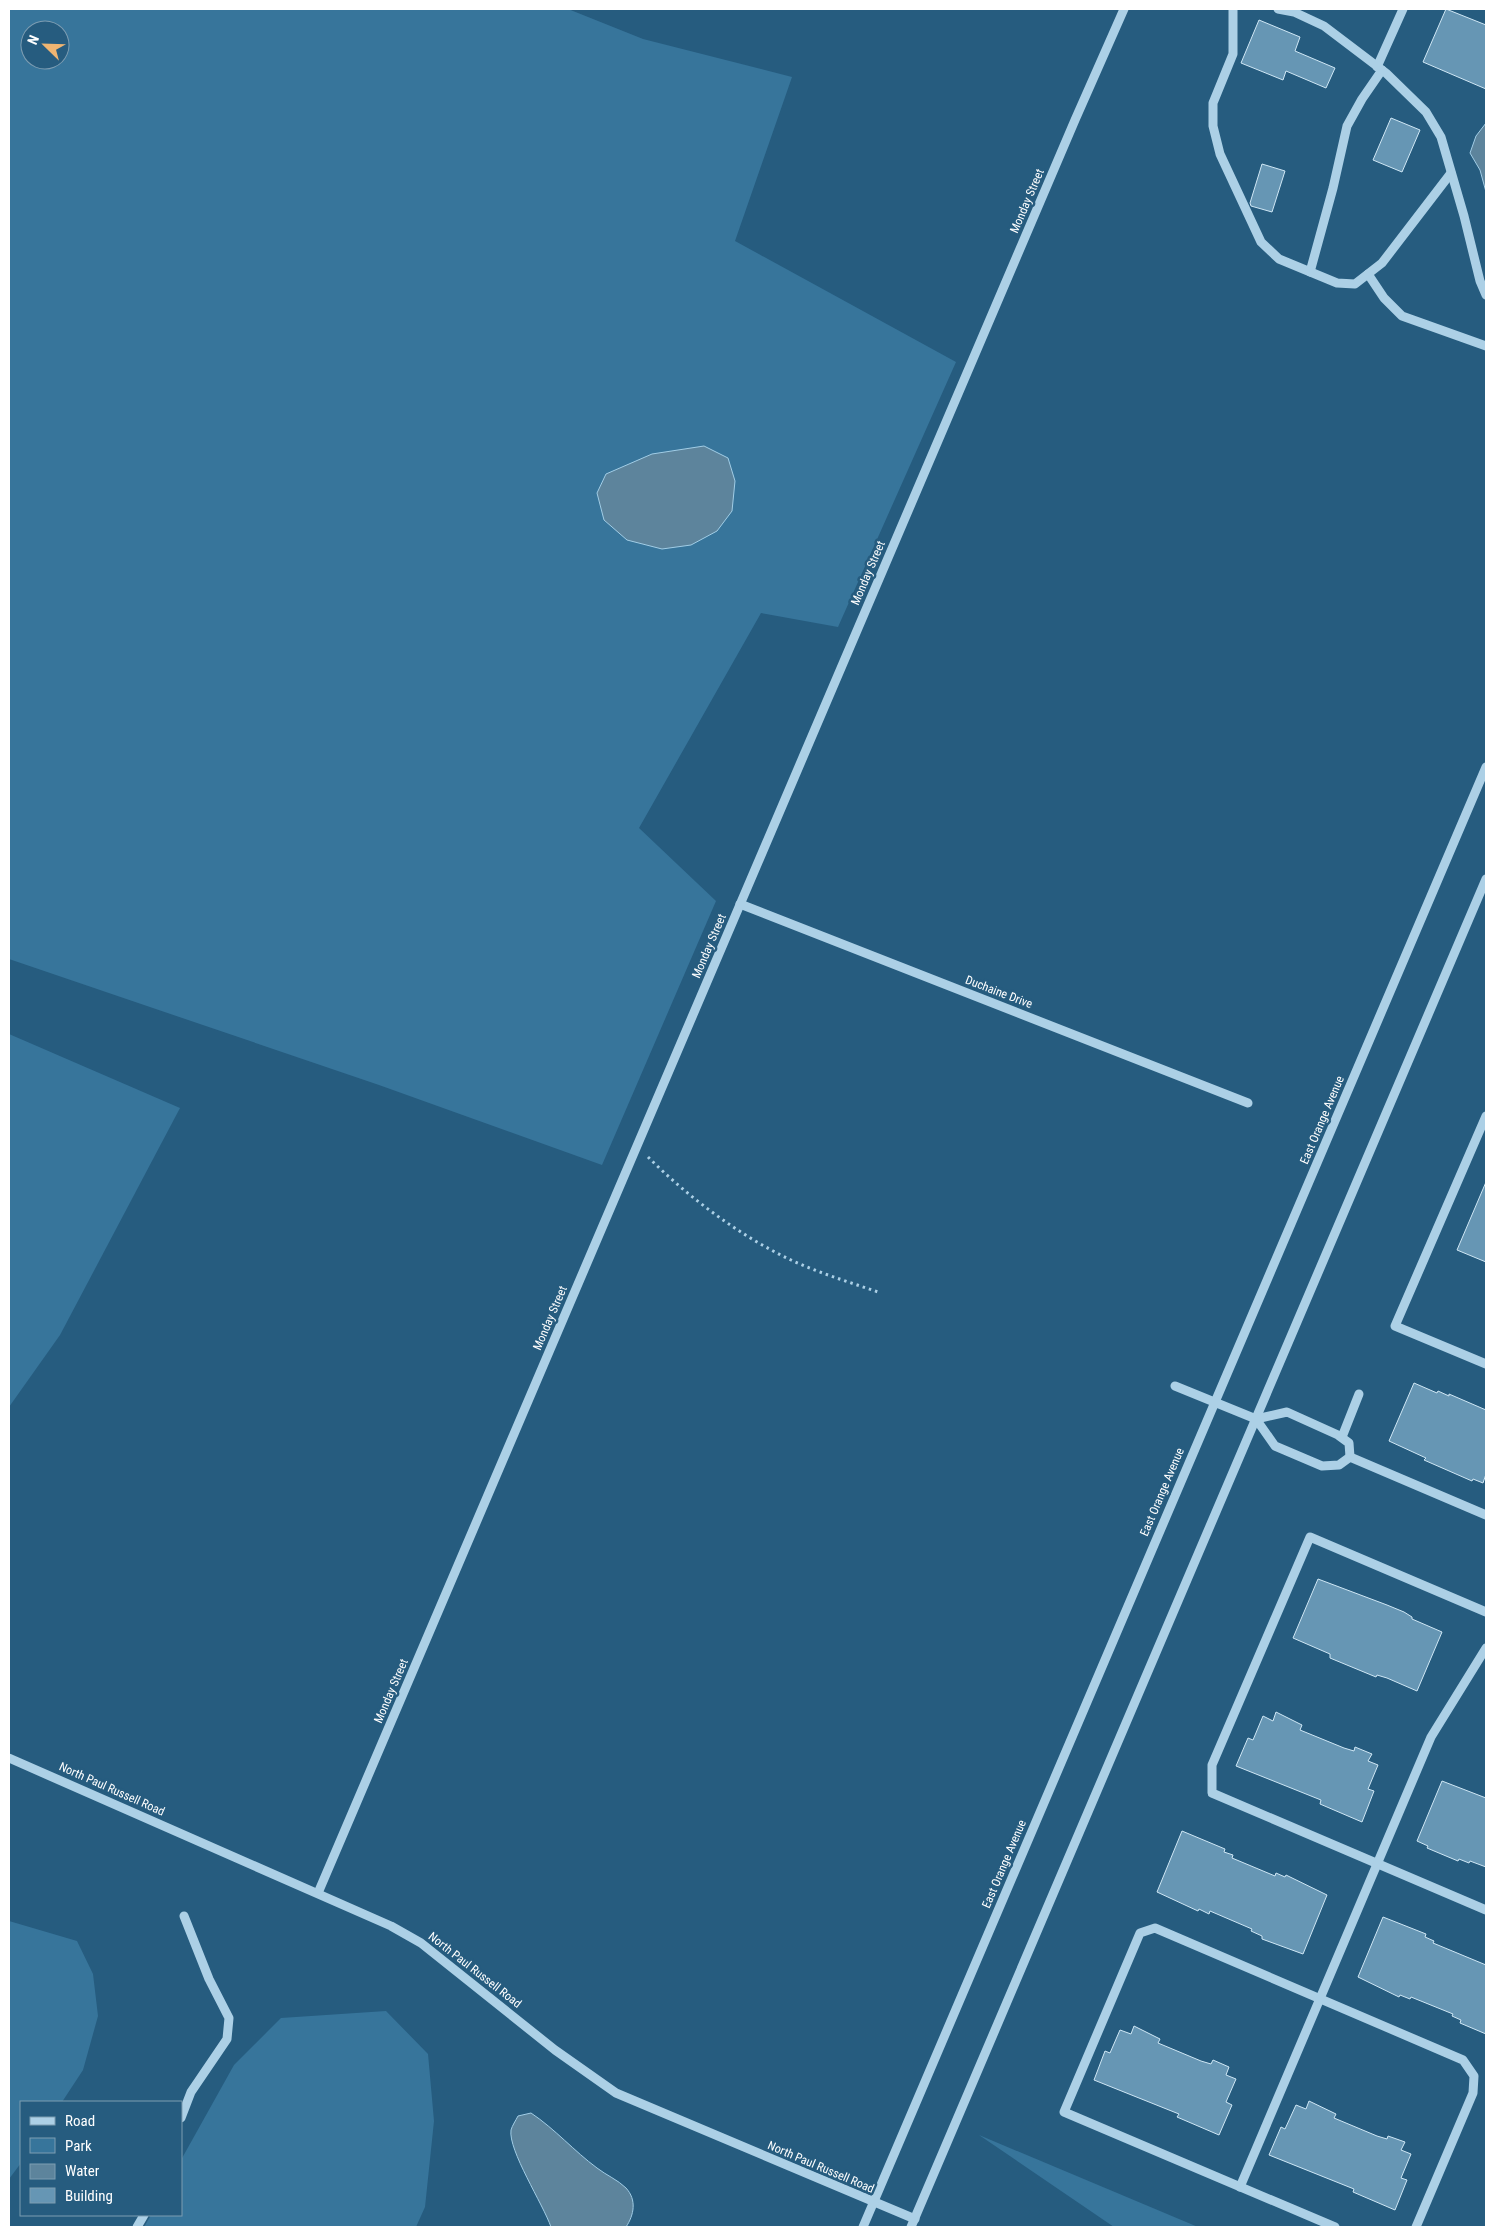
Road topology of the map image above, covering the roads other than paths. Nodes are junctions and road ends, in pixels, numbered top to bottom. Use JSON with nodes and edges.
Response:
{"nodes":[{"id":1,"x":1124,"y":9,"type":"edge"},
{"id":2,"x":1233,"y":9,"type":"edge"},
{"id":3,"x":1278,"y":9,"type":"edge"},
{"id":4,"x":1403,"y":9,"type":"edge"},
{"id":5,"x":1307,"y":13,"type":"edge"},
{"id":6,"x":1380,"y":68,"type":"junction"},
{"id":7,"x":1451,"y":173,"type":"junction"},
{"id":8,"x":1310,"y":272,"type":"junction"},
{"id":9,"x":1368,"y":274,"type":"junction"},
{"id":10,"x":1486,"y":296,"type":"edge"},
{"id":11,"x":1486,"y":346,"type":"edge"},
{"id":12,"x":1486,"y":766,"type":"edge"},
{"id":13,"x":1486,"y":879,"type":"edge"},
{"id":14,"x":740,"y":904,"type":"junction"},
{"id":15,"x":1248,"y":1103,"type":"dead end"},
{"id":16,"x":1486,"y":1116,"type":"edge"},
{"id":17,"x":1486,"y":1364,"type":"edge"},
{"id":18,"x":1175,"y":1386,"type":"dead end"},
{"id":19,"x":1360,"y":1394,"type":"dead end"},
{"id":20,"x":1214,"y":1401,"type":"junction"},
{"id":21,"x":1256,"y":1419,"type":"junction"},
{"id":22,"x":1342,"y":1437,"type":"junction"},
{"id":23,"x":1350,"y":1457,"type":"junction"},
{"id":24,"x":1486,"y":1514,"type":"edge"},
{"id":25,"x":1486,"y":1612,"type":"edge"},
{"id":26,"x":1486,"y":1648,"type":"edge"},
{"id":27,"x":9,"y":1758,"type":"edge"},
{"id":28,"x":1377,"y":1862,"type":"junction"},
{"id":29,"x":318,"y":1893,"type":"junction"},
{"id":30,"x":1486,"y":1910,"type":"edge"},
{"id":31,"x":184,"y":1916,"type":"dead end"},
{"id":32,"x":1320,"y":1998,"type":"junction"},
{"id":33,"x":182,"y":2115,"type":"edge"},
{"id":34,"x":1240,"y":2186,"type":"junction"},
{"id":35,"x":874,"y":2202,"type":"junction"},
{"id":36,"x":143,"y":2216,"type":"edge"},
{"id":37,"x":913,"y":2223,"type":"edge"},
{"id":38,"x":137,"y":2227,"type":"edge"},
{"id":39,"x":863,"y":2227,"type":"edge"},
{"id":40,"x":1335,"y":2227,"type":"edge"},
{"id":41,"x":1416,"y":2227,"type":"edge"}],
"edges":[{"from":1,"to":14,"type":"street","name":"Monday Street"},
{"from":2,"to":8,"type":"street"},
{"from":3,"to":5,"type":"street"},
{"from":4,"to":6,"type":"street"},
{"from":5,"to":6,"type":"street"},
{"from":6,"to":7,"type":"street"},
{"from":6,"to":8,"type":"street"},
{"from":7,"to":9,"type":"street"},
{"from":7,"to":10,"type":"street"},
{"from":8,"to":9,"type":"street"},
{"from":9,"to":11,"type":"street"},
{"from":12,"to":20,"type":"street","name":"East Orange Avenue"},
{"from":13,"to":21,"type":"street"},
{"from":14,"to":15,"type":"street","name":"Duchaine Drive"},
{"from":14,"to":29,"type":"street","name":"Monday Street"},
{"from":16,"to":17,"type":"street"},
{"from":18,"to":20,"type":"street"},
{"from":19,"to":22,"type":"street"},
{"from":20,"to":21,"type":"street"},
{"from":20,"to":35,"type":"street","name":"East Orange Avenue"},
{"from":21,"to":22,"type":"street"},
{"from":21,"to":23,"type":"street"},
{"from":21,"to":37,"type":"street"},
{"from":22,"to":23,"type":"street"},
{"from":23,"to":24,"type":"street"},
{"from":25,"to":28,"type":"street"},
{"from":26,"to":28,"type":"street"},
{"from":27,"to":29,"type":"street","name":"North Paul Russell Road"},
{"from":28,"to":30,"type":"street"},
{"from":28,"to":32,"type":"street"},
{"from":29,"to":35,"type":"street","name":"North Paul Russell Road"},
{"from":31,"to":33,"type":"street"},
{"from":32,"to":34,"type":"street"},
{"from":32,"to":34,"type":"street"},
{"from":32,"to":41,"type":"street"},
{"from":34,"to":40,"type":"street"},
{"from":35,"to":37,"type":"street","name":"North Paul Russell Road"},
{"from":35,"to":39,"type":"street","name":"East Orange Avenue"},
{"from":36,"to":38,"type":"street"}]}
